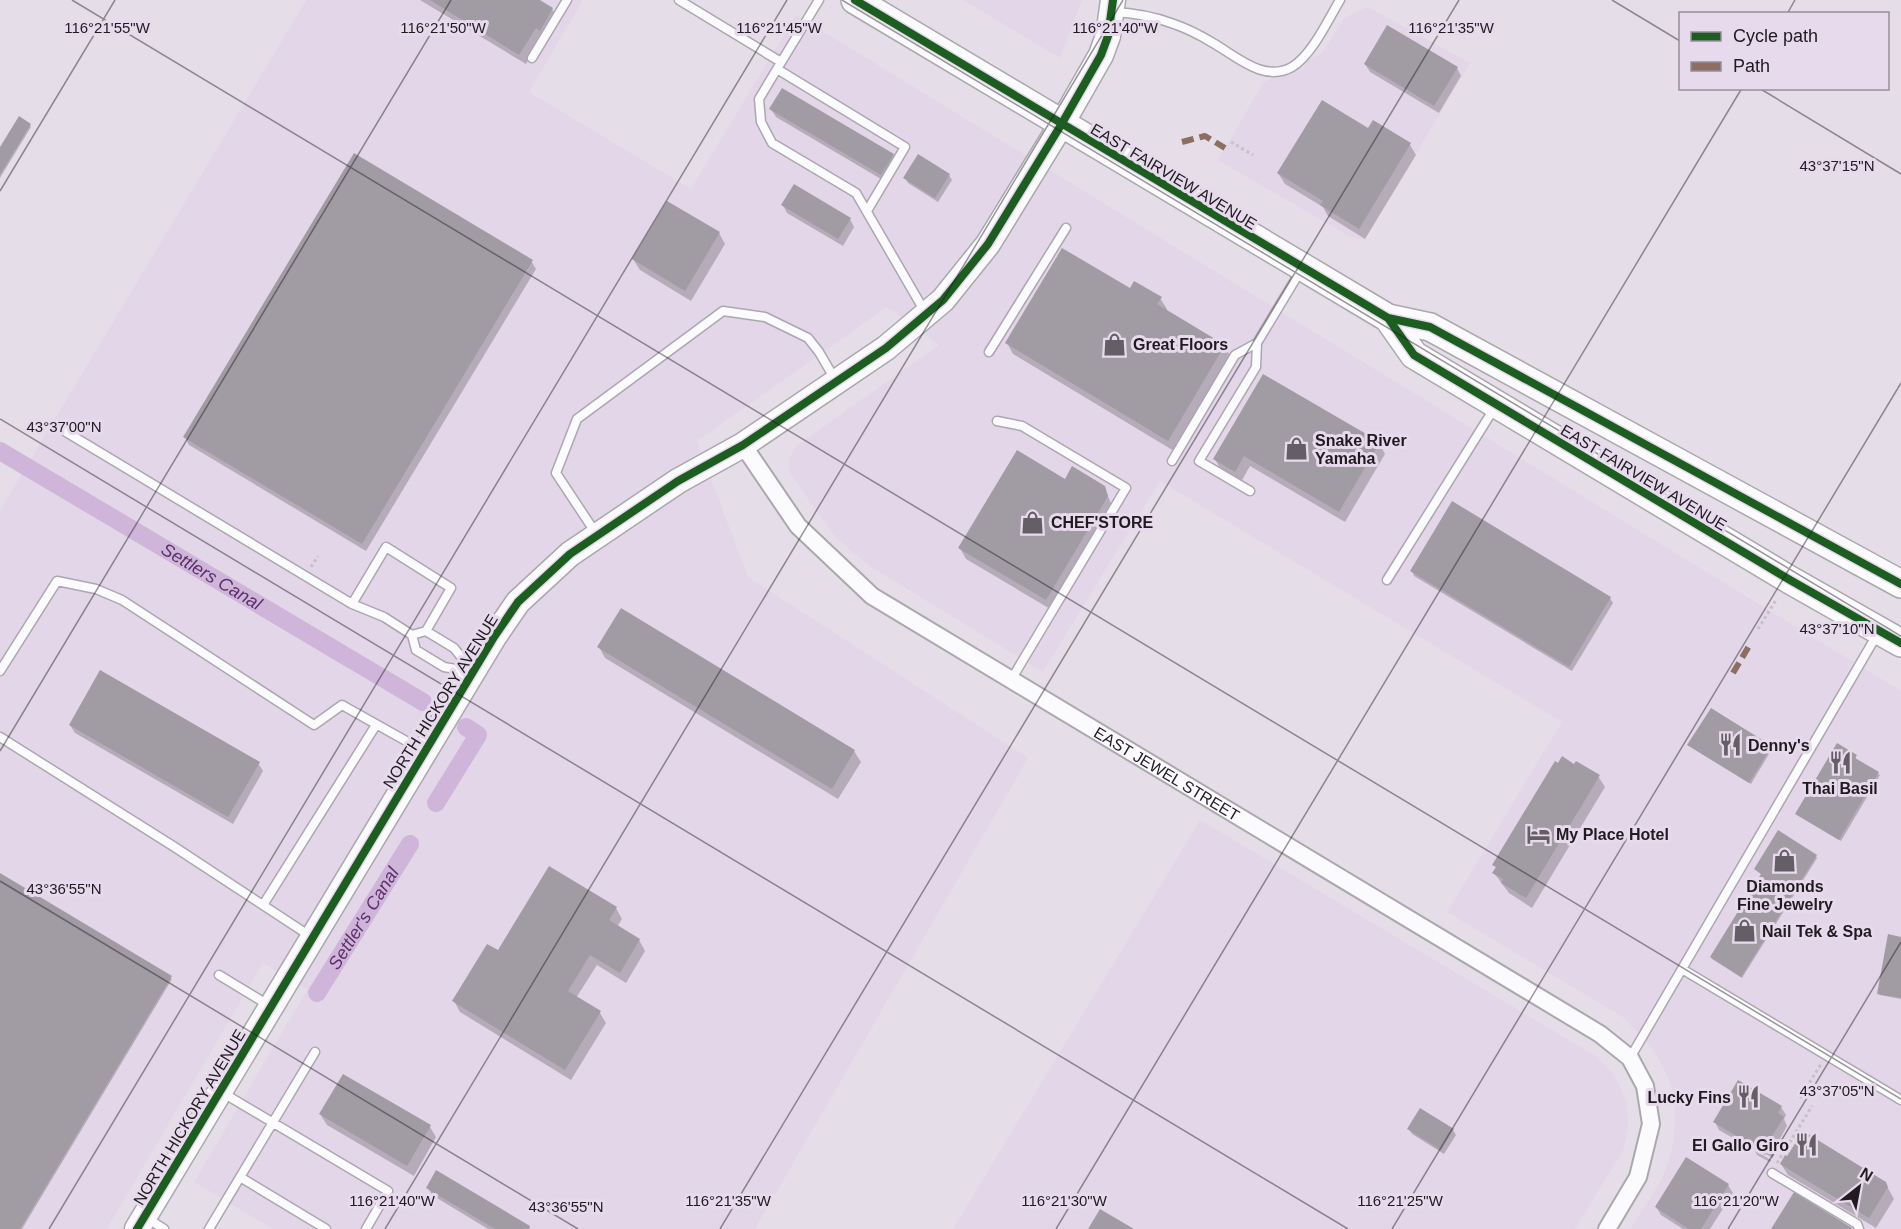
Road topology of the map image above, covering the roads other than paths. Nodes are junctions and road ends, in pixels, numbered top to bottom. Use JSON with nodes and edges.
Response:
{"nodes":[{"id":1,"x":567,"y":0,"type":"edge"},
{"id":2,"x":679,"y":0,"type":"edge"},
{"id":3,"x":819,"y":0,"type":"edge"},
{"id":4,"x":855,"y":0,"type":"edge"},
{"id":5,"x":1340,"y":0,"type":"edge"},
{"id":6,"x":1113,"y":6,"type":"edge"},
{"id":7,"x":532,"y":58,"type":"dead end"},
{"id":8,"x":779,"y":66,"type":"junction"},
{"id":9,"x":1061,"y":125,"type":"junction"},
{"id":10,"x":867,"y":211,"type":"junction"},
{"id":11,"x":1066,"y":228,"type":"dead end"},
{"id":12,"x":1302,"y":268,"type":"junction"},
{"id":13,"x":926,"y":314,"type":"junction"},
{"id":14,"x":1388,"y":318,"type":"junction"},
{"id":15,"x":1257,"y":343,"type":"junction"},
{"id":16,"x":989,"y":352,"type":"dead end"},
{"id":17,"x":836,"y":382,"type":"junction"},
{"id":18,"x":1496,"y":404,"type":"junction"},
{"id":19,"x":997,"y":421,"type":"dead end"},
{"id":20,"x":66,"y":432,"type":"dead end"},
{"id":21,"x":743,"y":445,"type":"junction"},
{"id":22,"x":1172,"y":461,"type":"dead end"},
{"id":23,"x":1250,"y":491,"type":"dead end"},
{"id":24,"x":598,"y":535,"type":"junction"},
{"id":25,"x":1387,"y":579,"type":"dead end"},
{"id":26,"x":1901,"y":584,"type":"edge"},
{"id":27,"x":352,"y":604,"type":"junction"},
{"id":28,"x":426,"y":632,"type":"junction"},
{"id":29,"x":412,"y":635,"type":"junction"},
{"id":30,"x":1890,"y":637,"type":"edge"},
{"id":31,"x":0,"y":671,"type":"edge"},
{"id":32,"x":473,"y":672,"type":"junction"},
{"id":33,"x":1011,"y":680,"type":"junction"},
{"id":34,"x":376,"y":725,"type":"junction"},
{"id":35,"x":0,"y":737,"type":"edge"},
{"id":36,"x":425,"y":752,"type":"junction"},
{"id":37,"x":263,"y":905,"type":"junction"},
{"id":38,"x":313,"y":938,"type":"junction"},
{"id":39,"x":1682,"y":969,"type":"junction"},
{"id":40,"x":219,"y":975,"type":"dead end"},
{"id":41,"x":271,"y":1006,"type":"junction"},
{"id":42,"x":315,"y":1052,"type":"dead end"},
{"id":43,"x":1630,"y":1058,"type":"junction"},
{"id":44,"x":220,"y":1092,"type":"junction"},
{"id":45,"x":1901,"y":1100,"type":"edge"},
{"id":46,"x":272,"y":1123,"type":"junction"},
{"id":47,"x":1772,"y":1173,"type":"road end"},
{"id":48,"x":240,"y":1177,"type":"junction"},
{"id":49,"x":148,"y":1225,"type":"edge"},
{"id":50,"x":209,"y":1229,"type":"edge"},
{"id":51,"x":326,"y":1229,"type":"edge"},
{"id":52,"x":366,"y":1229,"type":"edge"},
{"id":53,"x":1607,"y":1229,"type":"edge"},
{"id":54,"x":1859,"y":1229,"type":"edge"}],
"edges":[{"from":1,"to":7,"type":"lane"},
{"from":2,"to":8,"type":"lane"},
{"from":3,"to":8,"type":"lane"},
{"from":4,"to":9,"type":"main road","name":"EAST FAIRVIEW AVENUE"},
{"from":5,"to":6,"type":"lane"},
{"from":6,"to":9,"type":"street","name":"NORTH HICKORY AVENUE"},
{"from":8,"to":10,"type":"lane"},
{"from":8,"to":10,"type":"lane"},
{"from":9,"to":12,"type":"main road","name":"EAST FAIRVIEW AVENUE"},
{"from":9,"to":13,"type":"street","name":"NORTH HICKORY AVENUE"},
{"from":10,"to":13,"type":"lane"},
{"from":11,"to":16,"type":"lane"},
{"from":12,"to":14,"type":"main road","name":"EAST FAIRVIEW AVENUE"},
{"from":12,"to":15,"type":"lane"},
{"from":13,"to":17,"type":"street","name":"NORTH HICKORY AVENUE"},
{"from":14,"to":18,"type":"main road","name":"EAST FAIRVIEW AVENUE"},
{"from":14,"to":26,"type":"main road","name":"EAST FAIRVIEW AVENUE"},
{"from":15,"to":22,"type":"lane"},
{"from":15,"to":23,"type":"lane"},
{"from":17,"to":21,"type":"street","name":"NORTH HICKORY AVENUE"},
{"from":17,"to":24,"type":"lane"},
{"from":18,"to":25,"type":"lane"},
{"from":18,"to":30,"type":"main road","name":"EAST FAIRVIEW AVENUE"},
{"from":19,"to":33,"type":"lane"},
{"from":20,"to":27,"type":"lane"},
{"from":21,"to":24,"type":"street","name":"NORTH HICKORY AVENUE"},
{"from":21,"to":33,"type":"street","name":"EAST JEWEL STREET"},
{"from":24,"to":32,"type":"street","name":"NORTH HICKORY AVENUE"},
{"from":27,"to":28,"type":"lane"},
{"from":27,"to":29,"type":"lane"},
{"from":28,"to":29,"type":"lane"},
{"from":28,"to":32,"type":"lane"},
{"from":29,"to":32,"type":"lane"},
{"from":30,"to":39,"type":"lane"},
{"from":31,"to":34,"type":"lane"},
{"from":32,"to":36,"type":"street","name":"NORTH HICKORY AVENUE"},
{"from":33,"to":43,"type":"street","name":"EAST JEWEL STREET"},
{"from":34,"to":36,"type":"lane"},
{"from":34,"to":37,"type":"lane"},
{"from":35,"to":37,"type":"lane"},
{"from":36,"to":38,"type":"street","name":"NORTH HICKORY AVENUE"},
{"from":37,"to":38,"type":"lane"},
{"from":38,"to":41,"type":"street","name":"NORTH HICKORY AVENUE"},
{"from":39,"to":43,"type":"lane"},
{"from":39,"to":45,"type":"lane"},
{"from":40,"to":41,"type":"lane"},
{"from":41,"to":44,"type":"street","name":"NORTH HICKORY AVENUE"},
{"from":42,"to":46,"type":"lane"},
{"from":43,"to":53,"type":"street"},
{"from":44,"to":46,"type":"lane"},
{"from":44,"to":49,"type":"street","name":"NORTH HICKORY AVENUE"},
{"from":46,"to":48,"type":"lane"},
{"from":46,"to":52,"type":"lane"},
{"from":47,"to":54,"type":"lane"},
{"from":48,"to":50,"type":"lane"},
{"from":48,"to":51,"type":"lane"}]}
